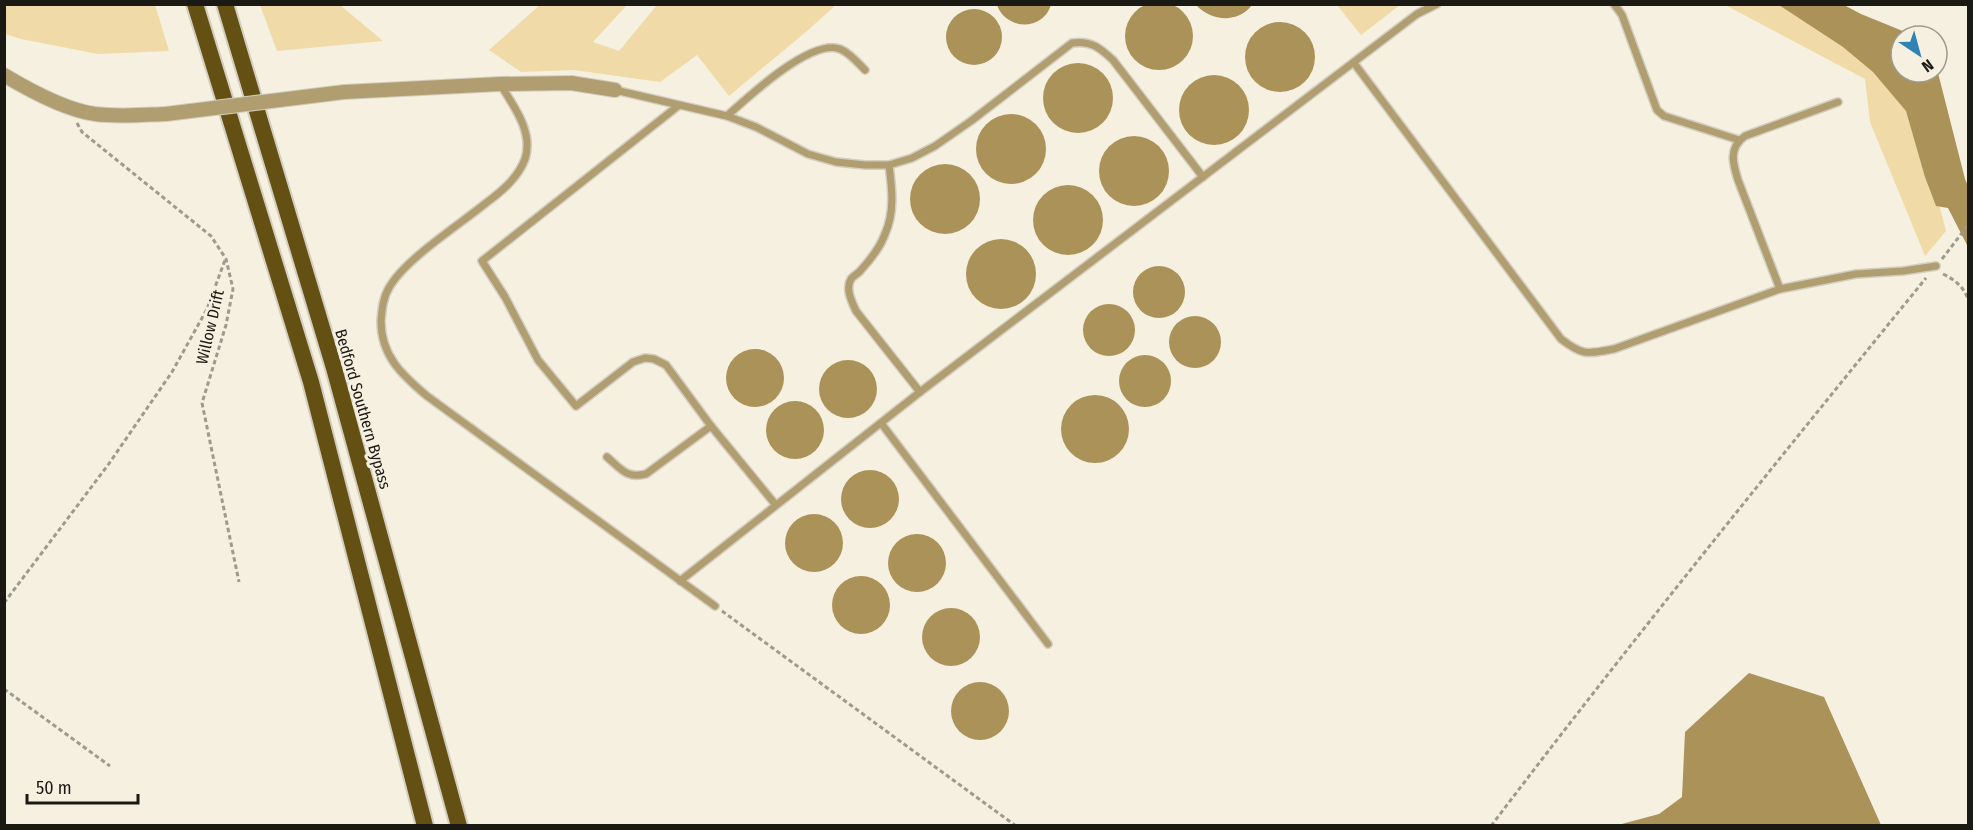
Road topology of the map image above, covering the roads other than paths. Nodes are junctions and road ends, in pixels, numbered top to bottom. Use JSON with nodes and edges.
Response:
{"nodes":[{"id":1,"x":195,"y":4,"type":"edge"},
{"id":2,"x":225,"y":4,"type":"edge"},
{"id":3,"x":1437,"y":4,"type":"edge"},
{"id":4,"x":1614,"y":4,"type":"edge"},
{"id":5,"x":1354,"y":63,"type":"junction"},
{"id":6,"x":865,"y":70,"type":"dead end"},
{"id":7,"x":4,"y":75,"type":"edge"},
{"id":8,"x":500,"y":84,"type":"junction"},
{"id":9,"x":615,"y":90,"type":"joint"},
{"id":10,"x":1838,"y":102,"type":"dead end"},
{"id":11,"x":678,"y":106,"type":"junction"},
{"id":12,"x":727,"y":116,"type":"junction"},
{"id":13,"x":1739,"y":140,"type":"junction"},
{"id":14,"x":889,"y":165,"type":"junction"},
{"id":15,"x":1203,"y":177,"type":"junction"},
{"id":16,"x":1934,"y":268,"type":"road end"},
{"id":17,"x":1780,"y":289,"type":"junction"},
{"id":18,"x":920,"y":392,"type":"junction"},
{"id":19,"x":881,"y":423,"type":"junction"},
{"id":20,"x":711,"y":426,"type":"junction"},
{"id":21,"x":608,"y":457,"type":"dead end"},
{"id":22,"x":775,"y":504,"type":"junction"},
{"id":23,"x":680,"y":580,"type":"junction"},
{"id":24,"x":715,"y":606,"type":"road end"},
{"id":25,"x":1048,"y":644,"type":"dead end"},
{"id":26,"x":425,"y":825,"type":"edge"},
{"id":27,"x":459,"y":825,"type":"edge"}],
"edges":[{"from":1,"to":26,"type":"highway"},
{"from":2,"to":27,"type":"highway","name":"Bedford Southern Bypass"},
{"from":3,"to":5,"type":"lane"},
{"from":4,"to":13,"type":"lane"},
{"from":5,"to":15,"type":"lane"},
{"from":5,"to":17,"type":"lane"},
{"from":6,"to":12,"type":"lane"},
{"from":7,"to":8,"type":"street","bridge":true},
{"from":8,"to":9,"type":"street"},
{"from":8,"to":23,"type":"lane"},
{"from":9,"to":11,"type":"lane"},
{"from":10,"to":13,"type":"lane"},
{"from":11,"to":12,"type":"lane"},
{"from":11,"to":20,"type":"lane"},
{"from":12,"to":14,"type":"lane"},
{"from":13,"to":17,"type":"lane"},
{"from":14,"to":15,"type":"lane"},
{"from":14,"to":18,"type":"lane"},
{"from":15,"to":18,"type":"lane"},
{"from":16,"to":17,"type":"lane"},
{"from":18,"to":19,"type":"lane"},
{"from":19,"to":22,"type":"lane"},
{"from":19,"to":25,"type":"lane"},
{"from":20,"to":21,"type":"lane"},
{"from":20,"to":22,"type":"lane"},
{"from":22,"to":23,"type":"lane"},
{"from":23,"to":24,"type":"lane"}]}
